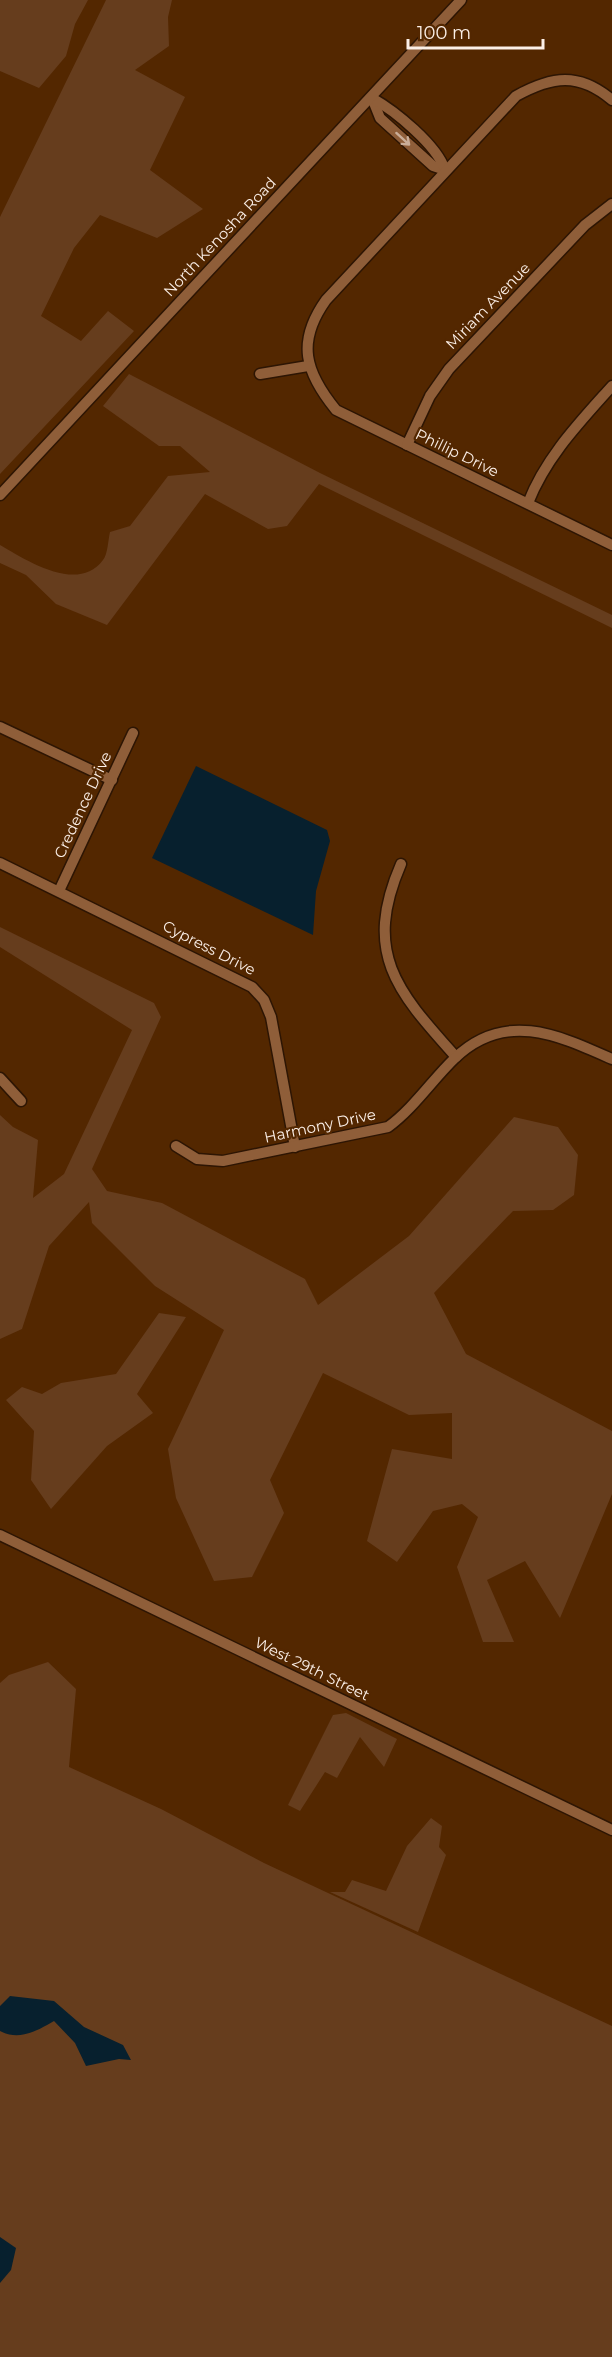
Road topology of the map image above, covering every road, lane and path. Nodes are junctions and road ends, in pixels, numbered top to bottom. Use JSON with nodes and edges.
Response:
{"nodes":[{"id":1,"x":461,"y":0,"type":"edge"},
{"id":2,"x":372,"y":98,"type":"junction"},
{"id":3,"x":612,"y":100,"type":"edge"},
{"id":4,"x":446,"y":170,"type":"junction"},
{"id":5,"x":612,"y":204,"type":"edge"},
{"id":6,"x":308,"y":366,"type":"junction"},
{"id":7,"x":260,"y":374,"type":"dead end"},
{"id":8,"x":612,"y":386,"type":"edge"},
{"id":9,"x":407,"y":445,"type":"junction"},
{"id":10,"x":0,"y":495,"type":"edge"},
{"id":11,"x":528,"y":503,"type":"junction"},
{"id":12,"x":612,"y":544,"type":"edge"},
{"id":13,"x":0,"y":727,"type":"edge"},
{"id":14,"x":133,"y":733,"type":"dead end"},
{"id":15,"x":112,"y":780,"type":"junction"},
{"id":16,"x":0,"y":863,"type":"edge"},
{"id":17,"x":401,"y":864,"type":"dead end"},
{"id":18,"x":59,"y":891,"type":"junction"},
{"id":19,"x":456,"y":1057,"type":"junction"},
{"id":20,"x":612,"y":1059,"type":"edge"},
{"id":21,"x":0,"y":1078,"type":"edge"},
{"id":22,"x":21,"y":1101,"type":"dead end"},
{"id":23,"x":176,"y":1146,"type":"dead end"},
{"id":24,"x":295,"y":1147,"type":"junction"},
{"id":25,"x":0,"y":1535,"type":"edge"},
{"id":26,"x":612,"y":1830,"type":"edge"}],
"edges":[{"from":1,"to":2,"type":"street","name":"North Kenosha Road"},
{"from":2,"to":4,"type":"street"},
{"from":2,"to":10,"type":"street","name":"North Kenosha Road"},
{"from":3,"to":4,"type":"street","name":"Phillip Drive"},
{"from":4,"to":6,"type":"street","name":"Phillip Drive"},
{"from":5,"to":9,"type":"street","name":"Miriam Avenue"},
{"from":6,"to":7,"type":"street"},
{"from":6,"to":9,"type":"street","name":"Phillip Drive"},
{"from":8,"to":11,"type":"street"},
{"from":9,"to":11,"type":"street","name":"Phillip Drive"},
{"from":11,"to":12,"type":"street","name":"Phillip Drive"},
{"from":13,"to":15,"type":"street"},
{"from":14,"to":15,"type":"street","name":"Credence Drive"},
{"from":15,"to":18,"type":"street","name":"Credence Drive"},
{"from":16,"to":18,"type":"street","name":"Cypress Drive"},
{"from":17,"to":19,"type":"street"},
{"from":18,"to":24,"type":"street","name":"Cypress Drive"},
{"from":19,"to":20,"type":"street","name":"Harmony Drive"},
{"from":19,"to":24,"type":"street","name":"Harmony Drive"},
{"from":21,"to":22,"type":"street"},
{"from":23,"to":24,"type":"street","name":"Harmony Drive"},
{"from":25,"to":26,"type":"street","name":"West 29th Street"}]}
